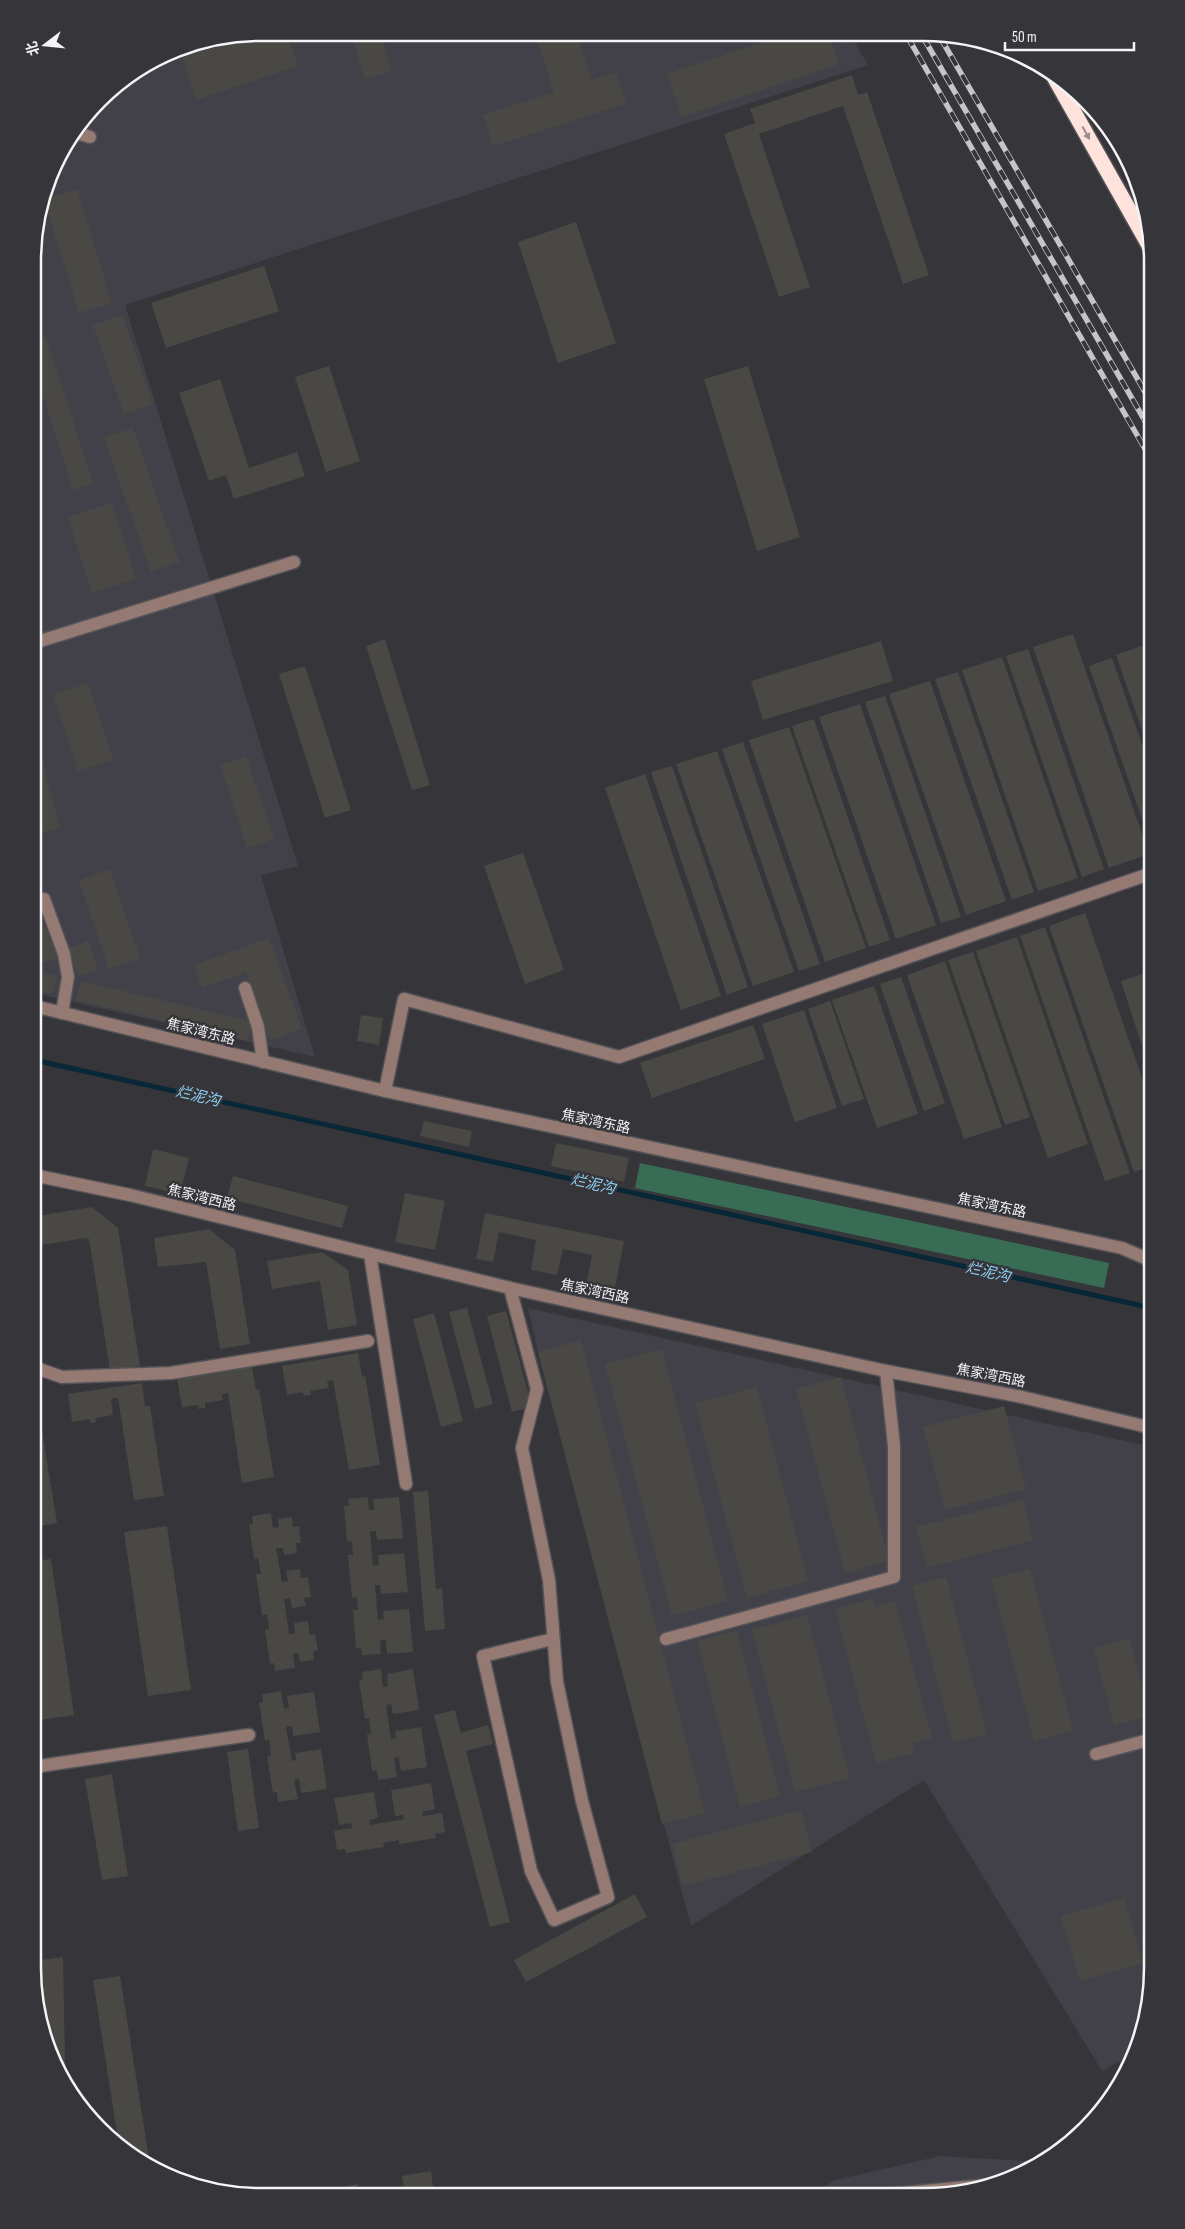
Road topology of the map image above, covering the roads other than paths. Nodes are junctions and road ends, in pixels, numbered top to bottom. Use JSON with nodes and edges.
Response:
{"nodes":[{"id":1,"x":1062,"y":91,"type":"edge"},
{"id":2,"x":82,"y":134,"type":"edge"},
{"id":3,"x":90,"y":137,"type":"dead end"},
{"id":4,"x":1142,"y":233,"type":"edge"},
{"id":5,"x":294,"y":562,"type":"dead end"},
{"id":6,"x":41,"y":641,"type":"edge"},
{"id":7,"x":1144,"y":876,"type":"edge"},
{"id":8,"x":44,"y":899,"type":"dead end"},
{"id":9,"x":245,"y":988,"type":"dead end"},
{"id":10,"x":41,"y":1008,"type":"edge"},
{"id":11,"x":62,"y":1013,"type":"junction"},
{"id":12,"x":263,"y":1062,"type":"junction"},
{"id":13,"x":385,"y":1091,"type":"junction"},
{"id":14,"x":41,"y":1177,"type":"edge"},
{"id":15,"x":370,"y":1254,"type":"junction"},
{"id":16,"x":1144,"y":1258,"type":"edge"},
{"id":17,"x":510,"y":1288,"type":"junction"},
{"id":18,"x":368,"y":1341,"type":"dead end"},
{"id":19,"x":41,"y":1370,"type":"edge"},
{"id":20,"x":886,"y":1371,"type":"junction"},
{"id":21,"x":1144,"y":1426,"type":"edge"},
{"id":22,"x":406,"y":1484,"type":"dead end"},
{"id":23,"x":553,"y":1639,"type":"junction"},
{"id":24,"x":666,"y":1639,"type":"dead end"},
{"id":25,"x":249,"y":1735,"type":"dead end"},
{"id":26,"x":1144,"y":1741,"type":"edge"},
{"id":27,"x":1096,"y":1754,"type":"dead end"},
{"id":28,"x":41,"y":1766,"type":"edge"}],
"edges":[{"from":1,"to":4,"type":"highway","one_way":true},
{"from":2,"to":3,"type":"street"},
{"from":5,"to":6,"type":"street"},
{"from":7,"to":13,"type":"street"},
{"from":8,"to":11,"type":"street"},
{"from":9,"to":12,"type":"street"},
{"from":10,"to":11,"type":"street","name":"焦家湾东路"},
{"from":11,"to":12,"type":"street","name":"焦家湾东路"},
{"from":12,"to":13,"type":"street","name":"焦家湾东路"},
{"from":13,"to":16,"type":"street","name":"焦家湾东路"},
{"from":14,"to":15,"type":"street","name":"焦家湾西路"},
{"from":15,"to":17,"type":"street","name":"焦家湾西路"},
{"from":15,"to":22,"type":"street"},
{"from":17,"to":20,"type":"street","name":"焦家湾西路"},
{"from":17,"to":23,"type":"street"},
{"from":18,"to":19,"type":"street"},
{"from":20,"to":21,"type":"street","name":"焦家湾西路"},
{"from":20,"to":24,"type":"street"},
{"from":23,"to":23,"type":"street"},
{"from":25,"to":28,"type":"street"},
{"from":26,"to":27,"type":"street"}]}
